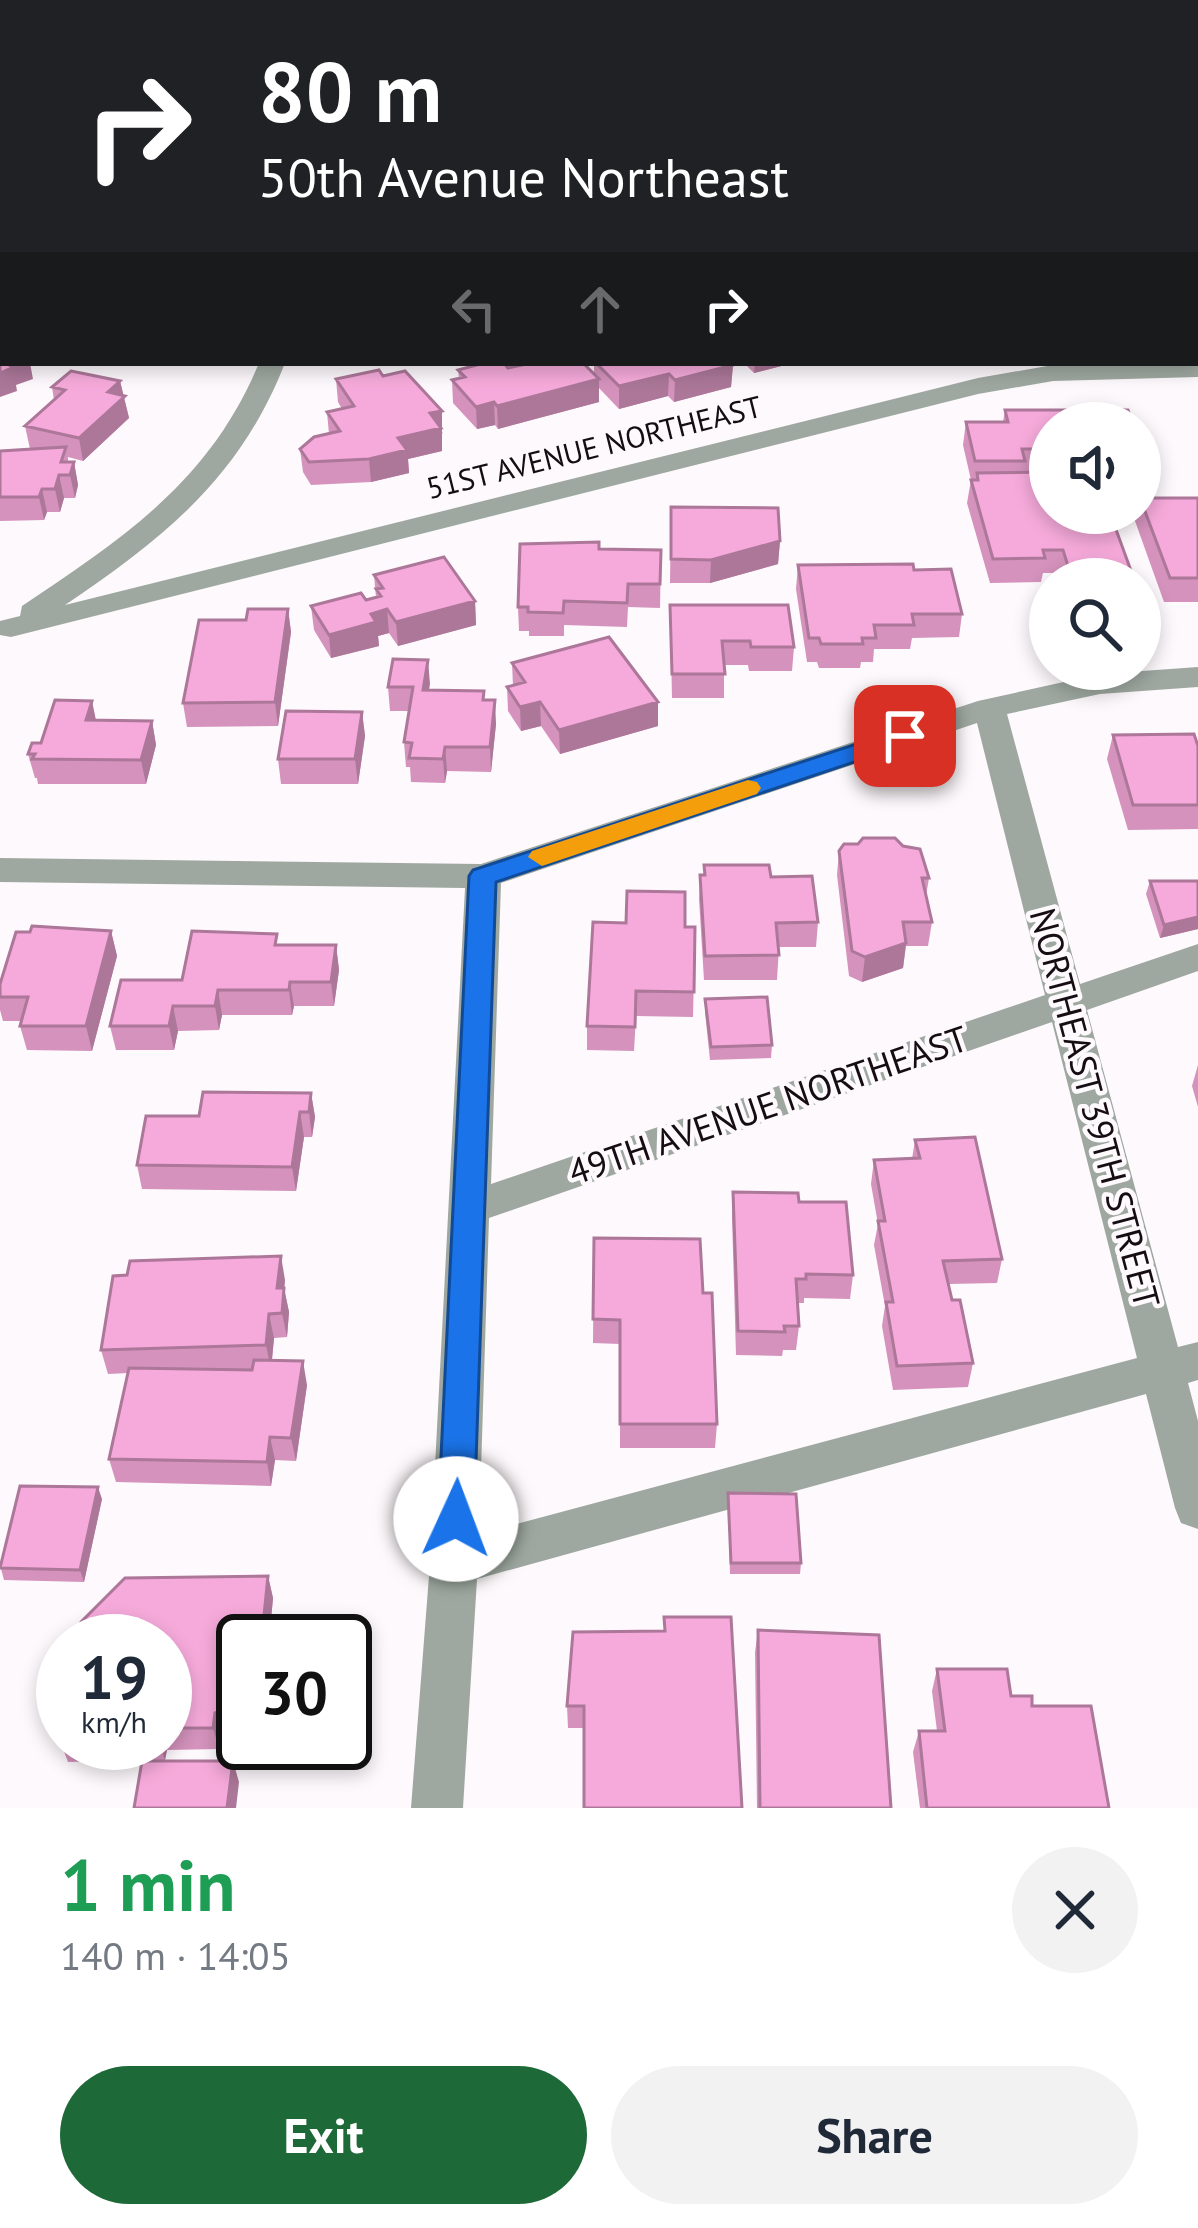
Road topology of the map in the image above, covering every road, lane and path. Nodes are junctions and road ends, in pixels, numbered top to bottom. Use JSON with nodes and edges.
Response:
{"nodes":[{"id":1,"x":271,"y":366,"type":"edge"},
{"id":2,"x":1198,"y":369,"type":"edge"},
{"id":3,"x":5,"y":631,"type":"edge"},
{"id":4,"x":1198,"y":677,"type":"edge"},
{"id":5,"x":989,"y":708,"type":"junction"},
{"id":6,"x":0,"y":870,"type":"edge"},
{"id":7,"x":483,"y":876,"type":"junction"},
{"id":8,"x":1198,"y":957,"type":"edge"},
{"id":9,"x":1066,"y":1003,"type":"junction"},
{"id":10,"x":470,"y":1208,"type":"junction"},
{"id":11,"x":1181,"y":1365,"type":"edge"},
{"id":12,"x":1198,"y":1508,"type":"edge"},
{"id":13,"x":454,"y":1563,"type":"junction"},
{"id":14,"x":437,"y":1808,"type":"edge"}],
"edges":[{"from":1,"to":3,"type":"street"},
{"from":2,"to":3,"type":"street","name":"51ST AVENUE NORTHEAST"},
{"from":4,"to":5,"type":"street"},
{"from":5,"to":7,"type":"street"},
{"from":5,"to":9,"type":"street","name":"NORTHEAST 39TH STREET"},
{"from":6,"to":7,"type":"street"},
{"from":7,"to":10,"type":"street"},
{"from":8,"to":9,"type":"street","name":"49TH AVENUE NORTHEAST"},
{"from":9,"to":10,"type":"street","name":"49TH AVENUE NORTHEAST"},
{"from":9,"to":11,"type":"street","name":"NORTHEAST 39TH STREET"},
{"from":10,"to":13,"type":"street"},
{"from":11,"to":12,"type":"street","name":"NORTHEAST 39TH STREET"},
{"from":11,"to":13,"type":"street"},
{"from":13,"to":14,"type":"street"}]}
